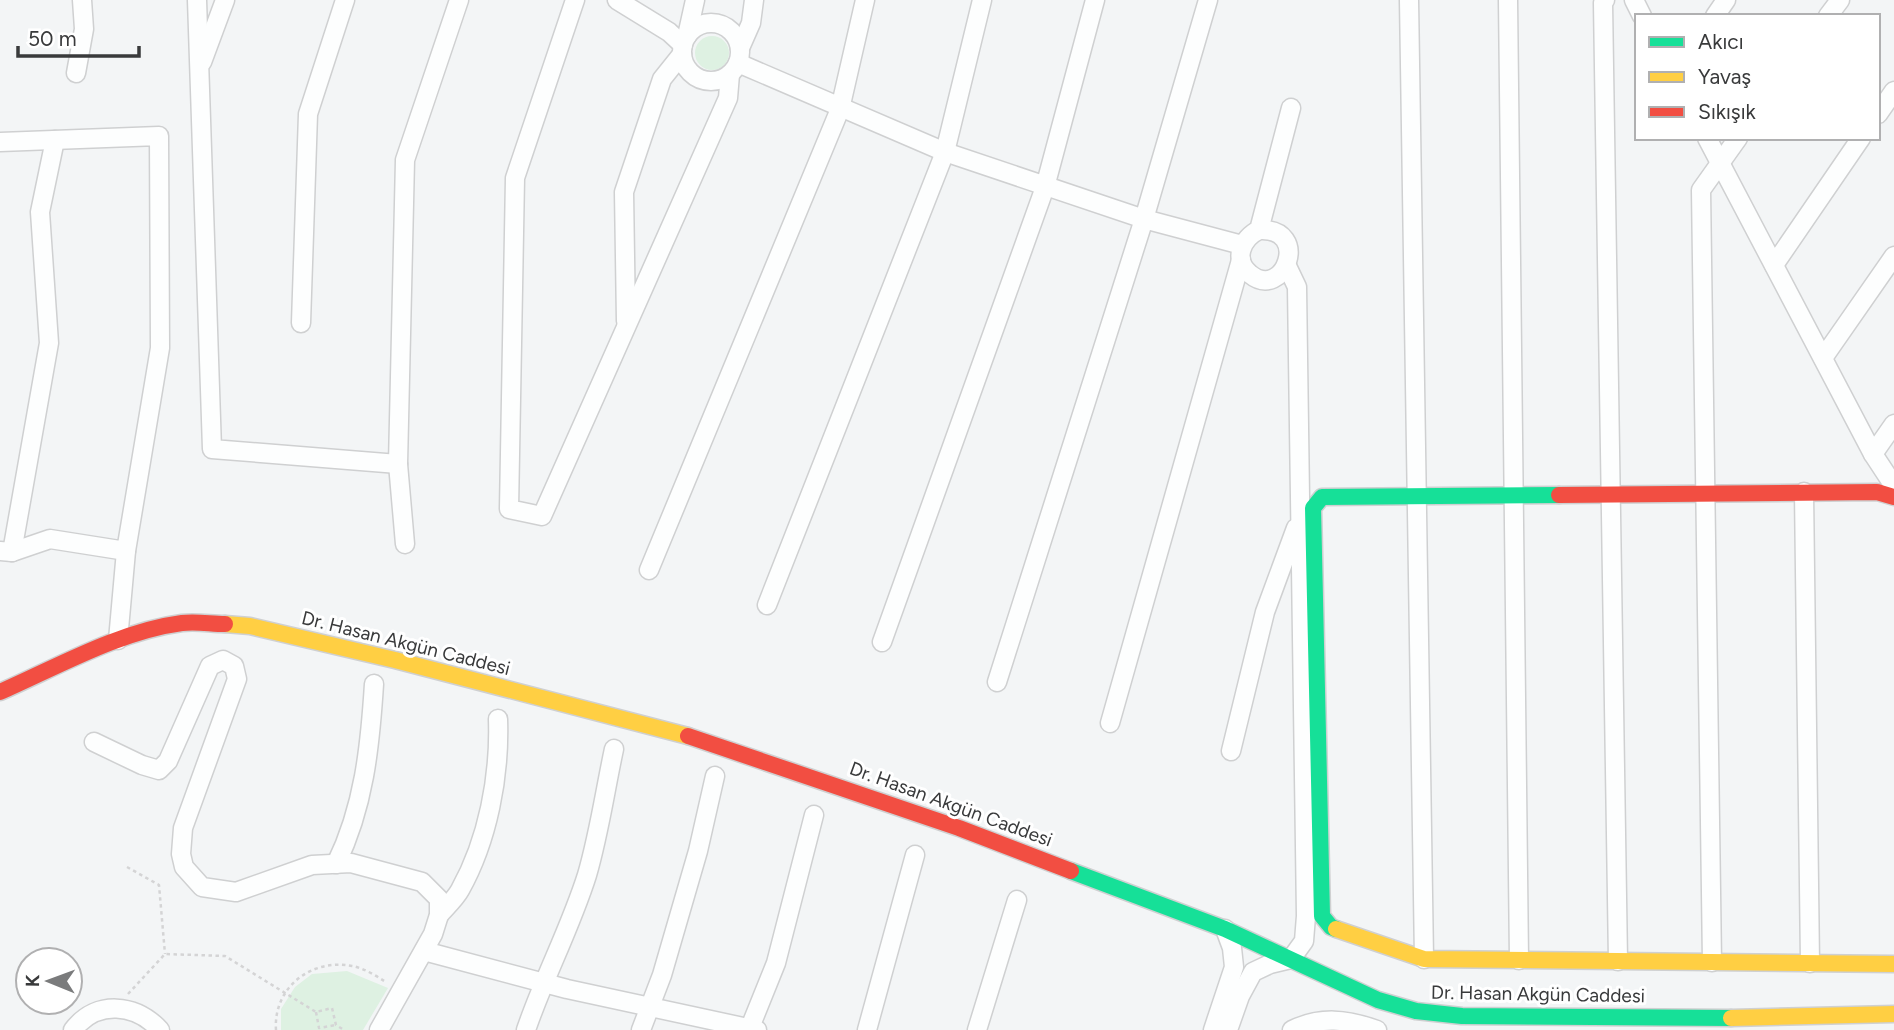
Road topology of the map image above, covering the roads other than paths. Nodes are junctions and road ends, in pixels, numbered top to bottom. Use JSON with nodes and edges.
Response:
{"nodes":[{"id":1,"x":82,"y":0,"type":"edge"},
{"id":2,"x":197,"y":0,"type":"edge"},
{"id":3,"x":225,"y":0,"type":"edge"},
{"id":4,"x":345,"y":0,"type":"edge"},
{"id":5,"x":459,"y":0,"type":"edge"},
{"id":6,"x":575,"y":0,"type":"edge"},
{"id":7,"x":617,"y":0,"type":"edge"},
{"id":8,"x":695,"y":0,"type":"edge"},
{"id":9,"x":754,"y":0,"type":"edge"},
{"id":10,"x":865,"y":0,"type":"edge"},
{"id":11,"x":982,"y":0,"type":"edge"},
{"id":12,"x":1096,"y":0,"type":"edge"},
{"id":13,"x":1208,"y":0,"type":"edge"},
{"id":14,"x":1409,"y":0,"type":"edge"},
{"id":15,"x":1508,"y":0,"type":"edge"},
{"id":16,"x":1605,"y":0,"type":"edge"},
{"id":17,"x":684,"y":45,"type":"junction"},
{"id":18,"x":736,"y":62,"type":"junction"},
{"id":19,"x":200,"y":68,"type":"junction"},
{"id":20,"x":76,"y":73,"type":"dead end"},
{"id":21,"x":1894,"y":91,"type":"edge"},
{"id":22,"x":1291,"y":108,"type":"dead end"},
{"id":23,"x":840,"y":109,"type":"junction"},
{"id":24,"x":1880,"y":111,"type":"edge"},
{"id":25,"x":55,"y":140,"type":"junction"},
{"id":26,"x":1708,"y":140,"type":"edge"},
{"id":27,"x":1737,"y":140,"type":"edge"},
{"id":28,"x":1860,"y":140,"type":"edge"},
{"id":29,"x":0,"y":142,"type":"edge"},
{"id":30,"x":945,"y":152,"type":"junction"},
{"id":31,"x":1720,"y":163,"type":"junction"},
{"id":32,"x":1045,"y":187,"type":"junction"},
{"id":33,"x":1144,"y":219,"type":"junction"},
{"id":34,"x":1259,"y":230,"type":"junction"},
{"id":35,"x":1241,"y":252,"type":"junction"},
{"id":36,"x":1894,"y":256,"type":"edge"},
{"id":37,"x":1774,"y":265,"type":"junction"},
{"id":38,"x":1287,"y":266,"type":"junction"},
{"id":39,"x":301,"y":323,"type":"dead end"},
{"id":40,"x":627,"y":329,"type":"junction"},
{"id":41,"x":1823,"y":358,"type":"junction"},
{"id":42,"x":1894,"y":424,"type":"edge"},
{"id":43,"x":1873,"y":454,"type":"junction"},
{"id":44,"x":398,"y":464,"type":"junction"},
{"id":45,"x":1894,"y":486,"type":"edge"},
{"id":46,"x":1804,"y":492,"type":"junction"},
{"id":47,"x":1706,"y":493,"type":"junction"},
{"id":48,"x":1611,"y":494,"type":"junction"},
{"id":49,"x":1515,"y":495,"type":"junction"},
{"id":50,"x":1417,"y":496,"type":"junction"},
{"id":51,"x":1894,"y":497,"type":"edge"},
{"id":52,"x":1300,"y":519,"type":"junction"},
{"id":53,"x":405,"y":544,"type":"dead end"},
{"id":54,"x":6,"y":551,"type":"edge"},
{"id":55,"x":126,"y":551,"type":"junction"},
{"id":56,"x":649,"y":570,"type":"dead end"},
{"id":57,"x":767,"y":605,"type":"dead end"},
{"id":58,"x":118,"y":640,"type":"junction"},
{"id":59,"x":882,"y":642,"type":"dead end"},
{"id":60,"x":997,"y":682,"type":"dead end"},
{"id":61,"x":374,"y":684,"type":"dead end"},
{"id":62,"x":0,"y":692,"type":"edge"},
{"id":63,"x":498,"y":719,"type":"dead end"},
{"id":64,"x":1110,"y":723,"type":"dead end"},
{"id":65,"x":94,"y":742,"type":"dead end"},
{"id":66,"x":614,"y":749,"type":"dead end"},
{"id":67,"x":1231,"y":751,"type":"dead end"},
{"id":68,"x":715,"y":776,"type":"dead end"},
{"id":69,"x":814,"y":815,"type":"dead end"},
{"id":70,"x":915,"y":855,"type":"dead end"},
{"id":71,"x":336,"y":864,"type":"junction"},
{"id":72,"x":1017,"y":900,"type":"dead end"},
{"id":73,"x":439,"y":915,"type":"junction"},
{"id":74,"x":1225,"y":929,"type":"junction"},
{"id":75,"x":424,"y":951,"type":"junction"},
{"id":76,"x":1291,"y":959,"type":"junction"},
{"id":77,"x":1424,"y":959,"type":"junction"},
{"id":78,"x":1519,"y":960,"type":"junction"},
{"id":79,"x":1618,"y":961,"type":"junction"},
{"id":80,"x":1712,"y":962,"type":"junction"},
{"id":81,"x":1810,"y":963,"type":"junction"},
{"id":82,"x":1894,"y":964,"type":"edge"},
{"id":83,"x":543,"y":983,"type":"junction"},
{"id":84,"x":649,"y":1008,"type":"junction"},
{"id":85,"x":1894,"y":1014,"type":"edge"},
{"id":86,"x":752,"y":1029,"type":"edge"},
{"id":87,"x":73,"y":1030,"type":"edge"},
{"id":88,"x":160,"y":1030,"type":"edge"},
{"id":89,"x":379,"y":1030,"type":"edge"},
{"id":90,"x":526,"y":1030,"type":"edge"},
{"id":91,"x":641,"y":1030,"type":"edge"},
{"id":92,"x":867,"y":1030,"type":"edge"},
{"id":93,"x":977,"y":1030,"type":"edge"},
{"id":94,"x":1213,"y":1030,"type":"edge"},
{"id":95,"x":1228,"y":1030,"type":"edge"},
{"id":96,"x":1292,"y":1030,"type":"edge"},
{"id":97,"x":1377,"y":1030,"type":"edge"}],
"edges":[{"from":1,"to":20,"type":"street"},
{"from":2,"to":19,"type":"street"},
{"from":3,"to":19,"type":"street"},
{"from":4,"to":39,"type":"street"},
{"from":5,"to":44,"type":"street"},
{"from":6,"to":40,"type":"street"},
{"from":7,"to":17,"type":"street"},
{"from":8,"to":17,"type":"street"},
{"from":9,"to":18,"type":"street"},
{"from":10,"to":23,"type":"street"},
{"from":11,"to":30,"type":"street"},
{"from":12,"to":32,"type":"street"},
{"from":13,"to":33,"type":"street"},
{"from":14,"to":50,"type":"street"},
{"from":15,"to":49,"type":"street"},
{"from":16,"to":48,"type":"street"},
{"from":17,"to":18,"type":"street"},
{"from":17,"to":18,"type":"street"},
{"from":17,"to":40,"type":"street"},
{"from":18,"to":23,"type":"street"},
{"from":18,"to":40,"type":"street"},
{"from":19,"to":44,"type":"street"},
{"from":21,"to":24,"type":"street"},
{"from":22,"to":34,"type":"street"},
{"from":23,"to":30,"type":"street"},
{"from":23,"to":56,"type":"street"},
{"from":25,"to":29,"type":"street"},
{"from":25,"to":54,"type":"street"},
{"from":25,"to":55,"type":"street"},
{"from":26,"to":31,"type":"street"},
{"from":27,"to":31,"type":"street"},
{"from":28,"to":37,"type":"street"},
{"from":30,"to":32,"type":"street"},
{"from":30,"to":57,"type":"street"},
{"from":31,"to":37,"type":"street"},
{"from":31,"to":47,"type":"street"},
{"from":32,"to":33,"type":"street"},
{"from":32,"to":59,"type":"street"},
{"from":33,"to":35,"type":"street"},
{"from":33,"to":60,"type":"street"},
{"from":34,"to":35,"type":"street"},
{"from":34,"to":38,"type":"street"},
{"from":35,"to":38,"type":"street"},
{"from":35,"to":64,"type":"street"},
{"from":36,"to":41,"type":"street"},
{"from":37,"to":41,"type":"street"},
{"from":38,"to":52,"type":"street"},
{"from":41,"to":43,"type":"street"},
{"from":42,"to":43,"type":"street"},
{"from":43,"to":45,"type":"street"},
{"from":44,"to":53,"type":"street"},
{"from":46,"to":47,"type":"street"},
{"from":46,"to":51,"type":"street"},
{"from":46,"to":81,"type":"street"},
{"from":47,"to":48,"type":"street"},
{"from":47,"to":80,"type":"street"},
{"from":48,"to":49,"type":"street"},
{"from":48,"to":79,"type":"street"},
{"from":49,"to":50,"type":"street"},
{"from":49,"to":78,"type":"street"},
{"from":50,"to":77,"type":"street"},
{"from":50,"to":77,"type":"street"},
{"from":52,"to":67,"type":"street"},
{"from":52,"to":76,"type":"street"},
{"from":54,"to":55,"type":"street"},
{"from":55,"to":58,"type":"street"},
{"from":58,"to":62,"type":"street","name":"Dr. Hasan Akgün Caddesi"},
{"from":58,"to":74,"type":"street","name":"Dr. Hasan Akgün Caddesi"},
{"from":61,"to":71,"type":"street"},
{"from":63,"to":73,"type":"street"},
{"from":65,"to":71,"type":"street"},
{"from":66,"to":83,"type":"street"},
{"from":68,"to":84,"type":"street"},
{"from":69,"to":86,"type":"street"},
{"from":70,"to":92,"type":"street"},
{"from":71,"to":73,"type":"street"},
{"from":72,"to":93,"type":"street"},
{"from":73,"to":75,"type":"street"},
{"from":74,"to":76,"type":"street","name":"Dr. Hasan Akgün Caddesi"},
{"from":74,"to":94,"type":"street"},
{"from":75,"to":83,"type":"street"},
{"from":75,"to":89,"type":"street"},
{"from":76,"to":85,"type":"street","name":"Dr. Hasan Akgün Caddesi"},
{"from":76,"to":95,"type":"street"},
{"from":77,"to":78,"type":"street"},
{"from":78,"to":79,"type":"street"},
{"from":79,"to":80,"type":"street"},
{"from":80,"to":81,"type":"street"},
{"from":81,"to":82,"type":"street"},
{"from":83,"to":84,"type":"street"},
{"from":83,"to":90,"type":"street"},
{"from":84,"to":86,"type":"street"},
{"from":84,"to":91,"type":"street"},
{"from":87,"to":88,"type":"street"},
{"from":96,"to":97,"type":"street"}]}
